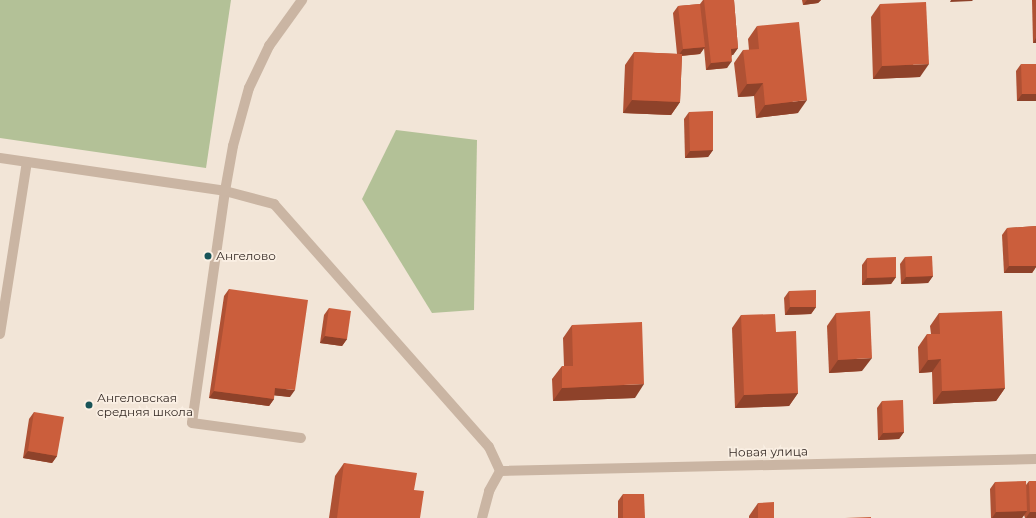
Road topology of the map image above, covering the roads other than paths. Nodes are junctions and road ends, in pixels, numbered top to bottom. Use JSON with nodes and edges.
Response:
{"nodes":[{"id":1,"x":302,"y":0,"type":"edge"},
{"id":2,"x":0,"y":158,"type":"edge"},
{"id":3,"x":27,"y":162,"type":"junction"},
{"id":4,"x":225,"y":191,"type":"junction"},
{"id":5,"x":0,"y":334,"type":"edge"},
{"id":6,"x":301,"y":438,"type":"dead end"},
{"id":7,"x":1036,"y":459,"type":"edge"},
{"id":8,"x":500,"y":470,"type":"junction"},
{"id":9,"x":482,"y":518,"type":"edge"}],
"edges":[{"from":1,"to":4,"type":"street"},
{"from":2,"to":3,"type":"street"},
{"from":3,"to":4,"type":"street"},
{"from":3,"to":5,"type":"street"},
{"from":4,"to":6,"type":"street"},
{"from":4,"to":8,"type":"street"},
{"from":7,"to":8,"type":"street","name":"Новая улица"},
{"from":8,"to":9,"type":"street"}]}
